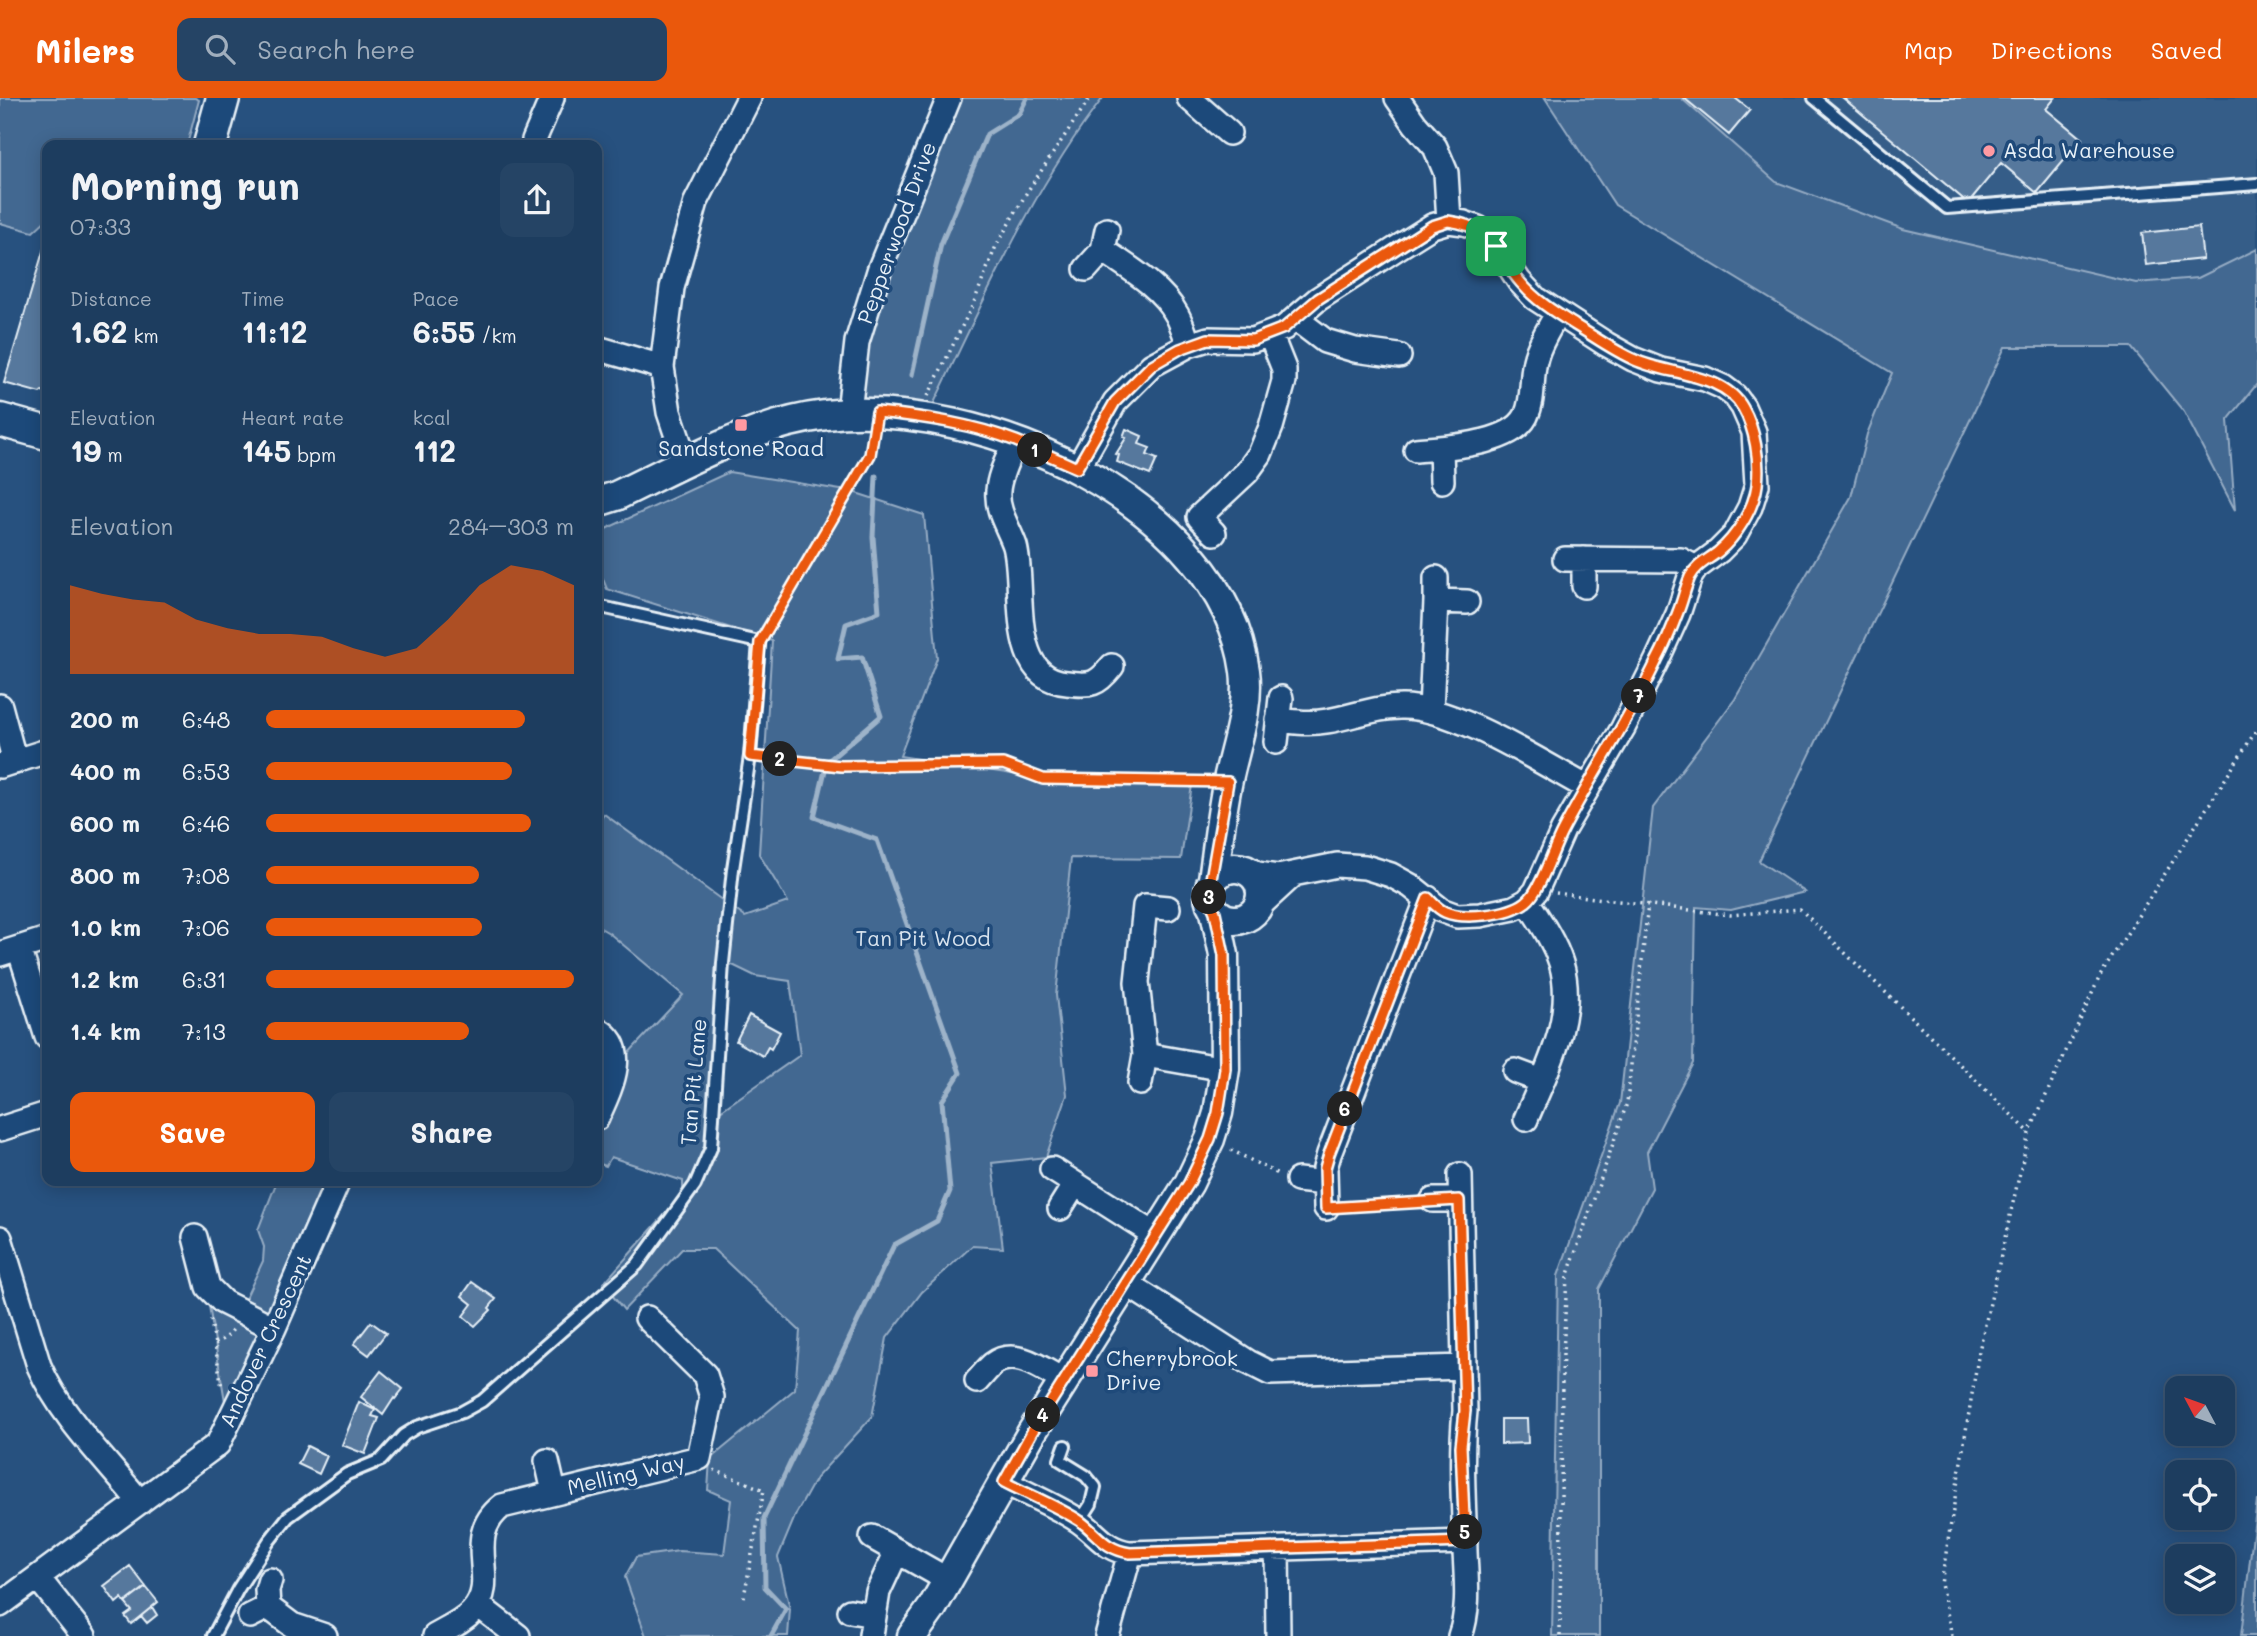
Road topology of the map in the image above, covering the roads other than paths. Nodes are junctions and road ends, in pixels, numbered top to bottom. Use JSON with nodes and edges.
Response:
{"nodes":[{"id":1,"x":223,"y":98,"type":"edge"},
{"id":2,"x":552,"y":98,"type":"edge"},
{"id":3,"x":749,"y":98,"type":"edge"},
{"id":4,"x":949,"y":98,"type":"edge"},
{"id":5,"x":1397,"y":98,"type":"edge"},
{"id":6,"x":1814,"y":98,"type":"edge"},
{"id":7,"x":1200,"y":101,"type":"edge"},
{"id":8,"x":1229,"y":133,"type":"dead end"},
{"id":9,"x":212,"y":140,"type":"edge"},
{"id":10,"x":534,"y":140,"type":"dead end"},
{"id":11,"x":2257,"y":184,"type":"edge"},
{"id":12,"x":1448,"y":221,"type":"junction"},
{"id":13,"x":1086,"y":269,"type":"dead end"},
{"id":14,"x":1558,"y":314,"type":"junction"},
{"id":15,"x":1296,"y":319,"type":"junction"},
{"id":16,"x":1269,"y":334,"type":"junction"},
{"id":17,"x":1189,"y":345,"type":"junction"},
{"id":18,"x":602,"y":349,"type":"edge"},
{"id":19,"x":1399,"y":356,"type":"dead end"},
{"id":20,"x":662,"y":367,"type":"junction"},
{"id":21,"x":849,"y":412,"type":"junction"},
{"id":22,"x":0,"y":420,"type":"edge"},
{"id":23,"x":42,"y":432,"type":"edge"},
{"id":24,"x":1016,"y":441,"type":"junction"},
{"id":25,"x":1441,"y":447,"type":"junction"},
{"id":26,"x":1416,"y":450,"type":"dead end"},
{"id":27,"x":686,"y":463,"type":"junction"},
{"id":28,"x":1077,"y":468,"type":"junction"},
{"id":29,"x":1442,"y":481,"type":"dead end"},
{"id":30,"x":602,"y":500,"type":"edge"},
{"id":31,"x":1199,"y":518,"type":"dead end"},
{"id":32,"x":1696,"y":568,"type":"junction"},
{"id":33,"x":1584,"y":586,"type":"dead end"},
{"id":34,"x":1467,"y":602,"type":"dead end"},
{"id":35,"x":602,"y":607,"type":"edge"},
{"id":36,"x":1112,"y":666,"type":"dead end"},
{"id":37,"x":0,"y":706,"type":"edge"},
{"id":38,"x":1431,"y":710,"type":"junction"},
{"id":39,"x":1278,"y":720,"type":"dead end"},
{"id":40,"x":42,"y":753,"type":"edge"},
{"id":41,"x":7,"y":764,"type":"edge"},
{"id":42,"x":1588,"y":788,"type":"junction"},
{"id":43,"x":1220,"y":834,"type":"junction"},
{"id":44,"x":1247,"y":871,"type":"junction"},
{"id":45,"x":1294,"y":874,"type":"junction"},
{"id":46,"x":1213,"y":879,"type":"junction"},
{"id":47,"x":1532,"y":896,"type":"junction"},
{"id":48,"x":1428,"y":898,"type":"junction"},
{"id":49,"x":1168,"y":908,"type":"dead end"},
{"id":50,"x":1215,"y":912,"type":"junction"},
{"id":51,"x":1253,"y":912,"type":"junction"},
{"id":52,"x":42,"y":941,"type":"edge"},
{"id":53,"x":9,"y":951,"type":"edge"},
{"id":54,"x":1224,"y":955,"type":"junction"},
{"id":55,"x":42,"y":1026,"type":"edge"},
{"id":56,"x":602,"y":1032,"type":"edge"},
{"id":57,"x":1145,"y":1055,"type":"junction"},
{"id":58,"x":1225,"y":1069,"type":"junction"},
{"id":59,"x":1515,"y":1071,"type":"dead end"},
{"id":60,"x":1542,"y":1081,"type":"junction"},
{"id":61,"x":1140,"y":1083,"type":"dead end"},
{"id":62,"x":602,"y":1107,"type":"edge"},
{"id":63,"x":42,"y":1116,"type":"edge"},
{"id":64,"x":1526,"y":1119,"type":"dead end"},
{"id":65,"x":0,"y":1129,"type":"edge"},
{"id":66,"x":1052,"y":1169,"type":"dead end"},
{"id":67,"x":1460,"y":1175,"type":"dead end"},
{"id":68,"x":1298,"y":1180,"type":"road end"},
{"id":69,"x":1325,"y":1183,"type":"junction"},
{"id":70,"x":1074,"y":1184,"type":"junction"},
{"id":71,"x":336,"y":1186,"type":"edge"},
{"id":72,"x":1433,"y":1200,"type":"road end"},
{"id":73,"x":1459,"y":1200,"type":"junction"},
{"id":74,"x":1060,"y":1208,"type":"dead end"},
{"id":75,"x":1326,"y":1208,"type":"road end"},
{"id":76,"x":1157,"y":1236,"type":"junction"},
{"id":77,"x":195,"y":1237,"type":"dead end"},
{"id":78,"x":0,"y":1238,"type":"edge"},
{"id":79,"x":1127,"y":1284,"type":"junction"},
{"id":80,"x":647,"y":1318,"type":"dead end"},
{"id":81,"x":274,"y":1328,"type":"junction"},
{"id":82,"x":1464,"y":1367,"type":"junction"},
{"id":83,"x":977,"y":1381,"type":"dead end"},
{"id":84,"x":1064,"y":1381,"type":"junction"},
{"id":85,"x":1065,"y":1446,"type":"dead end"},
{"id":86,"x":547,"y":1461,"type":"dead end"},
{"id":87,"x":1004,"y":1482,"type":"junction"},
{"id":88,"x":554,"y":1492,"type":"junction"},
{"id":89,"x":140,"y":1502,"type":"junction"},
{"id":90,"x":1080,"y":1521,"type":"junction"},
{"id":91,"x":872,"y":1536,"type":"dead end"},
{"id":92,"x":1465,"y":1542,"type":"junction"},
{"id":93,"x":1278,"y":1548,"type":"junction"},
{"id":94,"x":897,"y":1550,"type":"junction"},
{"id":95,"x":1130,"y":1553,"type":"junction"},
{"id":96,"x":38,"y":1578,"type":"junction"},
{"id":97,"x":270,"y":1580,"type":"dead end"},
{"id":98,"x":948,"y":1580,"type":"junction"},
{"id":99,"x":0,"y":1605,"type":"edge"},
{"id":100,"x":478,"y":1605,"type":"junction"},
{"id":101,"x":850,"y":1611,"type":"dead end"},
{"id":102,"x":872,"y":1625,"type":"edge"},
{"id":103,"x":84,"y":1636,"type":"edge"},
{"id":104,"x":213,"y":1636,"type":"edge"},
{"id":105,"x":325,"y":1636,"type":"edge"},
{"id":106,"x":435,"y":1636,"type":"edge"},
{"id":107,"x":518,"y":1636,"type":"edge"},
{"id":108,"x":912,"y":1636,"type":"edge"},
{"id":109,"x":1107,"y":1636,"type":"edge"},
{"id":110,"x":1278,"y":1636,"type":"edge"},
{"id":111,"x":1460,"y":1636,"type":"edge"}],
"edges":[{"from":1,"to":9,"type":"main road"},
{"from":2,"to":10,"type":"street"},
{"from":3,"to":20,"type":"street"},
{"from":4,"to":21,"type":"street","name":"Pepperwood Drive"},
{"from":5,"to":12,"type":"street"},
{"from":6,"to":11,"type":"lane"},
{"from":7,"to":8,"type":"street"},
{"from":12,"to":14,"type":"street"},
{"from":12,"to":15,"type":"street"},
{"from":13,"to":17,"type":"street"},
{"from":14,"to":25,"type":"street"},
{"from":14,"to":32,"type":"street"},
{"from":15,"to":16,"type":"street"},
{"from":15,"to":19,"type":"street"},
{"from":16,"to":17,"type":"street"},
{"from":16,"to":31,"type":"street"},
{"from":17,"to":28,"type":"street"},
{"from":18,"to":20,"type":"street"},
{"from":20,"to":27,"type":"street"},
{"from":21,"to":24,"type":"street"},
{"from":21,"to":27,"type":"street"},
{"from":22,"to":23,"type":"main road"},
{"from":24,"to":28,"type":"street"},
{"from":24,"to":36,"type":"street"},
{"from":25,"to":26,"type":"street"},
{"from":25,"to":29,"type":"street"},
{"from":27,"to":30,"type":"street"},
{"from":28,"to":43,"type":"street"},
{"from":32,"to":33,"type":"street"},
{"from":32,"to":42,"type":"street"},
{"from":34,"to":38,"type":"street"},
{"from":35,"to":104,"type":"lane","name":"Tan Pit Lane"},
{"from":37,"to":41,"type":"street"},
{"from":38,"to":39,"type":"street"},
{"from":38,"to":42,"type":"street"},
{"from":40,"to":41,"type":"street"},
{"from":42,"to":47,"type":"street"},
{"from":43,"to":44,"type":"street"},
{"from":43,"to":46,"type":"street"},
{"from":44,"to":45,"type":"street"},
{"from":44,"to":46,"type":"street"},
{"from":44,"to":51,"type":"street"},
{"from":45,"to":48,"type":"street"},
{"from":45,"to":51,"type":"street"},
{"from":46,"to":50,"type":"street"},
{"from":47,"to":48,"type":"street"},
{"from":47,"to":60,"type":"street"},
{"from":48,"to":69,"type":"street"},
{"from":49,"to":57,"type":"street"},
{"from":50,"to":51,"type":"street"},
{"from":50,"to":54,"type":"street"},
{"from":51,"to":54,"type":"street"},
{"from":52,"to":53,"type":"street"},
{"from":53,"to":55,"type":"street"},
{"from":54,"to":58,"type":"street"},
{"from":56,"to":62,"type":"street"},
{"from":57,"to":58,"type":"street"},
{"from":57,"to":61,"type":"street"},
{"from":58,"to":76,"type":"street"},
{"from":59,"to":60,"type":"street"},
{"from":60,"to":64,"type":"street"},
{"from":63,"to":65,"type":"street"},
{"from":66,"to":70,"type":"street"},
{"from":67,"to":73,"type":"street"},
{"from":68,"to":69,"type":"street"},
{"from":69,"to":75,"type":"street"},
{"from":70,"to":74,"type":"street"},
{"from":70,"to":76,"type":"street"},
{"from":71,"to":81,"type":"street","name":"Andover Crescent"},
{"from":72,"to":73,"type":"street"},
{"from":73,"to":82,"type":"street"},
{"from":76,"to":79,"type":"street"},
{"from":77,"to":81,"type":"street"},
{"from":78,"to":89,"type":"street"},
{"from":79,"to":82,"type":"street"},
{"from":79,"to":84,"type":"street"},
{"from":80,"to":88,"type":"street","name":"Melling Way"},
{"from":81,"to":89,"type":"street","name":"Andover Crescent"},
{"from":82,"to":92,"type":"street"},
{"from":83,"to":84,"type":"street"},
{"from":84,"to":87,"type":"street"},
{"from":85,"to":90,"type":"lane"},
{"from":86,"to":88,"type":"street","name":"Melling Way"},
{"from":87,"to":90,"type":"street"},
{"from":87,"to":98,"type":"street"},
{"from":88,"to":100,"type":"street","name":"Melling Way"},
{"from":89,"to":96,"type":"street","name":"Andover Crescent"},
{"from":90,"to":95,"type":"street"},
{"from":91,"to":94,"type":"street"},
{"from":92,"to":93,"type":"street"},
{"from":92,"to":111,"type":"street"},
{"from":93,"to":95,"type":"street"},
{"from":93,"to":110,"type":"street"},
{"from":94,"to":98,"type":"street"},
{"from":94,"to":102,"type":"street"},
{"from":95,"to":109,"type":"street"},
{"from":96,"to":99,"type":"street","name":"Andover Crescent"},
{"from":96,"to":103,"type":"street"},
{"from":97,"to":105,"type":"street"},
{"from":98,"to":108,"type":"street"},
{"from":100,"to":106,"type":"street"},
{"from":100,"to":107,"type":"street"},
{"from":101,"to":102,"type":"street"}]}
